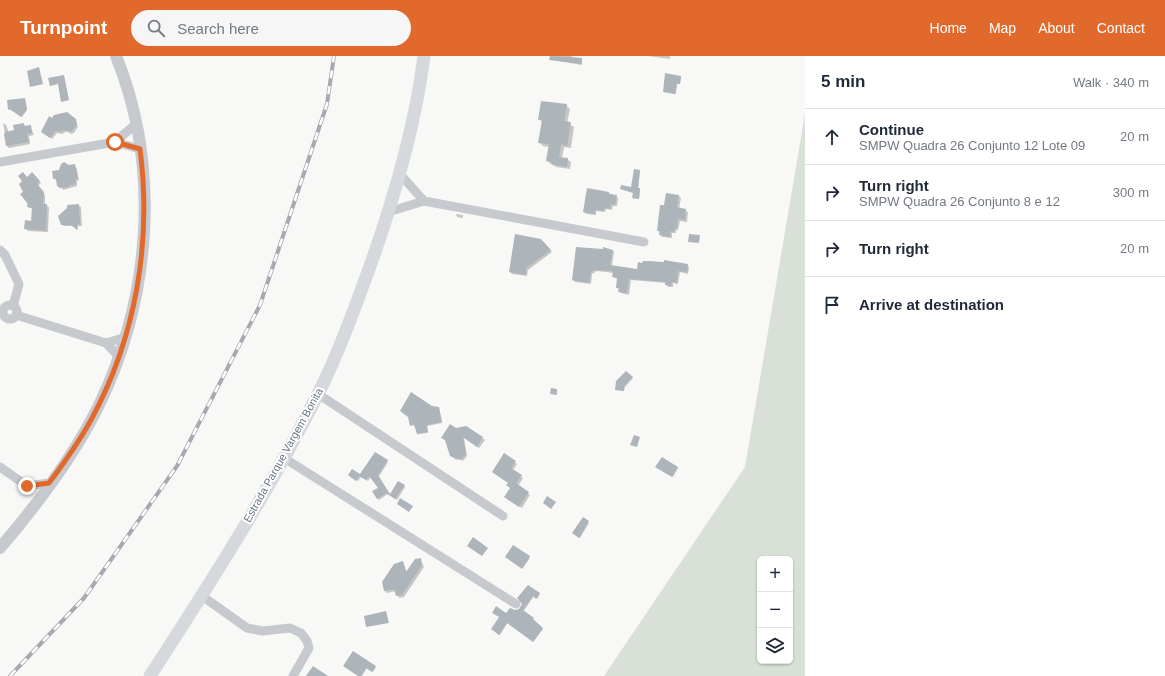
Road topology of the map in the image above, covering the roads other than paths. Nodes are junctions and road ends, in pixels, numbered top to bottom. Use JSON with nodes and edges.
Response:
{"nodes":[{"id":1,"x":116,"y":56,"type":"edge"},
{"id":2,"x":424,"y":56,"type":"edge"},
{"id":3,"x":136,"y":123,"type":"junction"},
{"id":4,"x":115,"y":142,"type":"junction"},
{"id":5,"x":140,"y":149,"type":"junction"},
{"id":6,"x":0,"y":162,"type":"edge"},
{"id":7,"x":399,"y":173,"type":"junction"},
{"id":8,"x":424,"y":201,"type":"junction"},
{"id":9,"x":388,"y":212,"type":"junction"},
{"id":10,"x":644,"y":242,"type":"dead end"},
{"id":11,"x":0,"y":250,"type":"edge"},
{"id":12,"x":126,"y":337,"type":"junction"},
{"id":13,"x":106,"y":343,"type":"junction"},
{"id":14,"x":119,"y":357,"type":"junction"},
{"id":15,"x":318,"y":394,"type":"junction"},
{"id":16,"x":284,"y":458,"type":"junction"},
{"id":17,"x":0,"y":467,"type":"edge"},
{"id":18,"x":49,"y":483,"type":"junction"},
{"id":19,"x":503,"y":516,"type":"dead end"},
{"id":20,"x":0,"y":548,"type":"edge"},
{"id":21,"x":202,"y":596,"type":"junction"},
{"id":22,"x":516,"y":604,"type":"dead end"},
{"id":23,"x":150,"y":676,"type":"edge"},
{"id":24,"x":293,"y":676,"type":"edge"}],
"edges":[{"from":1,"to":3,"type":"street"},
{"from":2,"to":7,"type":"main road","name":"Estrada Parque Vargem Bonita"},
{"from":3,"to":4,"type":"street"},
{"from":3,"to":5,"type":"street"},
{"from":4,"to":5,"type":"street"},
{"from":4,"to":6,"type":"street"},
{"from":5,"to":12,"type":"street"},
{"from":7,"to":8,"type":"street"},
{"from":7,"to":9,"type":"main road","name":"Estrada Parque Vargem Bonita"},
{"from":8,"to":9,"type":"street"},
{"from":8,"to":10,"type":"street"},
{"from":9,"to":15,"type":"main road","name":"Estrada Parque Vargem Bonita"},
{"from":11,"to":13,"type":"street"},
{"from":12,"to":13,"type":"street"},
{"from":12,"to":14,"type":"street"},
{"from":13,"to":14,"type":"street"},
{"from":14,"to":18,"type":"street"},
{"from":15,"to":16,"type":"main road","name":"Estrada Parque Vargem Bonita"},
{"from":15,"to":19,"type":"street"},
{"from":16,"to":21,"type":"main road","name":"Estrada Parque Vargem Bonita"},
{"from":16,"to":22,"type":"street"},
{"from":17,"to":18,"type":"street"},
{"from":18,"to":20,"type":"street"},
{"from":21,"to":23,"type":"main road","name":"Estrada Parque Vargem Bonita"},
{"from":21,"to":24,"type":"street"}]}
